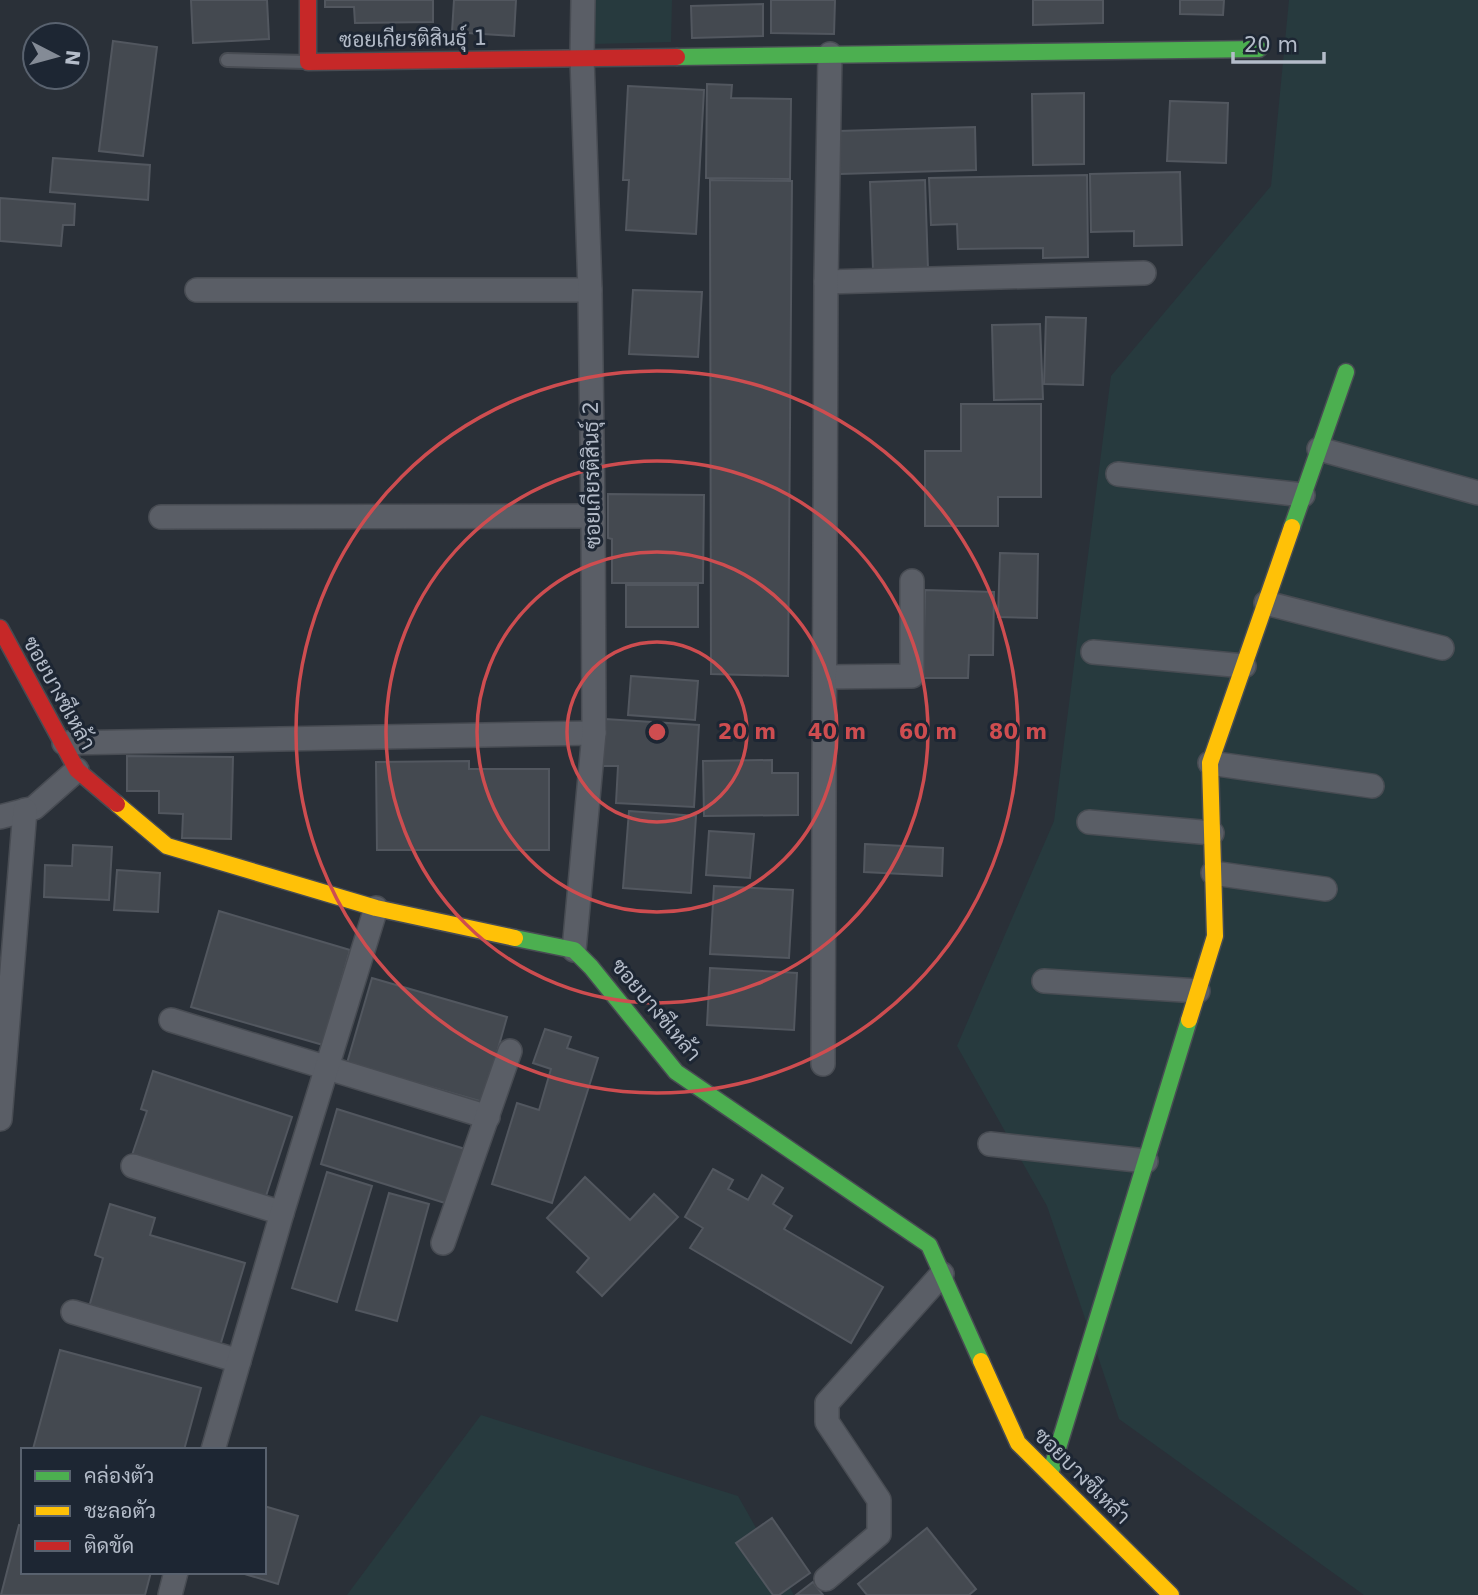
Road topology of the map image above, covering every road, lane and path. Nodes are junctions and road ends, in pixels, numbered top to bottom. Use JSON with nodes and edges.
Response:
{"nodes":[{"id":1,"x":308,"y":0,"type":"edge"},
{"id":2,"x":583,"y":0,"type":"edge"},
{"id":3,"x":1259,"y":49,"type":"dead end"},
{"id":4,"x":830,"y":54,"type":"junction"},
{"id":5,"x":582,"y":58,"type":"junction"},
{"id":6,"x":227,"y":60,"type":"dead end"},
{"id":7,"x":307,"y":62,"type":"junction"},
{"id":8,"x":1144,"y":273,"type":"dead end"},
{"id":9,"x":826,"y":282,"type":"junction"},
{"id":10,"x":197,"y":290,"type":"dead end"},
{"id":11,"x":590,"y":290,"type":"junction"},
{"id":12,"x":1346,"y":372,"type":"dead end"},
{"id":13,"x":1319,"y":449,"type":"junction"},
{"id":14,"x":1118,"y":474,"type":"dead end"},
{"id":15,"x":1478,"y":493,"type":"edge"},
{"id":16,"x":1303,"y":495,"type":"junction"},
{"id":17,"x":593,"y":516,"type":"junction"},
{"id":18,"x":161,"y":517,"type":"dead end"},
{"id":19,"x":912,"y":581,"type":"dead end"},
{"id":20,"x":1266,"y":603,"type":"junction"},
{"id":21,"x":0,"y":628,"type":"edge"},
{"id":22,"x":1442,"y":648,"type":"dead end"},
{"id":23,"x":1093,"y":652,"type":"dead end"},
{"id":24,"x":1244,"y":666,"type":"junction"},
{"id":25,"x":826,"y":677,"type":"junction"},
{"id":26,"x":594,"y":733,"type":"junction"},
{"id":27,"x":64,"y":743,"type":"junction"},
{"id":28,"x":1210,"y":764,"type":"junction"},
{"id":29,"x":77,"y":770,"type":"junction"},
{"id":30,"x":1372,"y":786,"type":"dead end"},
{"id":31,"x":25,"y":810,"type":"junction"},
{"id":32,"x":0,"y":817,"type":"edge"},
{"id":33,"x":1090,"y":822,"type":"dead end"},
{"id":34,"x":1212,"y":833,"type":"junction"},
{"id":35,"x":1213,"y":873,"type":"junction"},
{"id":36,"x":1325,"y":889,"type":"dead end"},
{"id":37,"x":376,"y":908,"type":"junction"},
{"id":38,"x":574,"y":950,"type":"junction"},
{"id":39,"x":1044,"y":981,"type":"dead end"},
{"id":40,"x":1198,"y":991,"type":"junction"},
{"id":41,"x":171,"y":1020,"type":"dead end"},
{"id":42,"x":510,"y":1051,"type":"dead end"},
{"id":43,"x":823,"y":1064,"type":"dead end"},
{"id":44,"x":327,"y":1068,"type":"junction"},
{"id":45,"x":488,"y":1117,"type":"junction"},
{"id":46,"x":0,"y":1119,"type":"edge"},
{"id":47,"x":990,"y":1144,"type":"dead end"},
{"id":48,"x":1146,"y":1161,"type":"junction"},
{"id":49,"x":133,"y":1166,"type":"dead end"},
{"id":50,"x":282,"y":1213,"type":"junction"},
{"id":51,"x":443,"y":1243,"type":"dead end"},
{"id":52,"x":942,"y":1274,"type":"junction"},
{"id":53,"x":73,"y":1312,"type":"dead end"},
{"id":54,"x":239,"y":1361,"type":"junction"},
{"id":55,"x":214,"y":1448,"type":"edge"},
{"id":56,"x":1049,"y":1474,"type":"junction"},
{"id":57,"x":175,"y":1574,"type":"edge"},
{"id":58,"x":826,"y":1579,"type":"dead end"},
{"id":59,"x":170,"y":1595,"type":"edge"},
{"id":60,"x":1171,"y":1595,"type":"edge"}],
"edges":[{"from":1,"to":7,"type":"street","name":"ซอยเกียรติสินธุ์ 1"},
{"from":2,"to":5,"type":"street","name":"ซอยเกียรติสินธุ์ 2"},
{"from":3,"to":4,"type":"street","name":"ซอยเกียรติสินธุ์ 1"},
{"from":4,"to":5,"type":"street","name":"ซอยเกียรติสินธุ์ 1"},
{"from":4,"to":9,"type":"street"},
{"from":5,"to":7,"type":"street","name":"ซอยเกียรติสินธุ์ 1"},
{"from":5,"to":11,"type":"street","name":"ซอยเกียรติสินธุ์ 2"},
{"from":6,"to":7,"type":"lane"},
{"from":8,"to":9,"type":"street"},
{"from":9,"to":25,"type":"street"},
{"from":10,"to":11,"type":"street"},
{"from":11,"to":17,"type":"street","name":"ซอยเกียรติสินธุ์ 2"},
{"from":12,"to":13,"type":"street"},
{"from":13,"to":15,"type":"street"},
{"from":13,"to":16,"type":"street"},
{"from":14,"to":16,"type":"street"},
{"from":16,"to":20,"type":"street"},
{"from":17,"to":18,"type":"street"},
{"from":17,"to":26,"type":"street","name":"ซอยเกียรติสินธุ์ 2"},
{"from":19,"to":25,"type":"street"},
{"from":20,"to":22,"type":"street"},
{"from":20,"to":24,"type":"street"},
{"from":21,"to":27,"type":"street","name":"ซอยบางซีเหล้า"},
{"from":23,"to":24,"type":"street"},
{"from":24,"to":28,"type":"street"},
{"from":25,"to":43,"type":"street"},
{"from":26,"to":27,"type":"street"},
{"from":26,"to":38,"type":"street","name":"ซอยเกียรติสินธุ์ 2"},
{"from":27,"to":29,"type":"street","name":"ซอยบางซีเหล้า"},
{"from":28,"to":30,"type":"street"},
{"from":28,"to":34,"type":"street"},
{"from":29,"to":31,"type":"street"},
{"from":29,"to":37,"type":"street","name":"ซอยบางซีเหล้า"},
{"from":31,"to":32,"type":"street"},
{"from":31,"to":46,"type":"street"},
{"from":33,"to":34,"type":"street"},
{"from":34,"to":35,"type":"street"},
{"from":35,"to":36,"type":"street"},
{"from":35,"to":40,"type":"street"},
{"from":37,"to":38,"type":"street","name":"ซอยบางซีเหล้า"},
{"from":37,"to":44,"type":"street"},
{"from":38,"to":52,"type":"street","name":"ซอยบางซีเหล้า"},
{"from":39,"to":40,"type":"street"},
{"from":40,"to":48,"type":"street"},
{"from":41,"to":44,"type":"street"},
{"from":42,"to":45,"type":"street"},
{"from":44,"to":45,"type":"street"},
{"from":44,"to":50,"type":"street"},
{"from":45,"to":51,"type":"street"},
{"from":47,"to":48,"type":"street"},
{"from":48,"to":56,"type":"street"},
{"from":49,"to":50,"type":"street"},
{"from":50,"to":54,"type":"street"},
{"from":52,"to":56,"type":"street","name":"ซอยบางซีเหล้า"},
{"from":52,"to":58,"type":"street"},
{"from":53,"to":54,"type":"street"},
{"from":54,"to":55,"type":"street"},
{"from":56,"to":60,"type":"street","name":"ซอยบางซีเหล้า"},
{"from":57,"to":59,"type":"street"}]}
